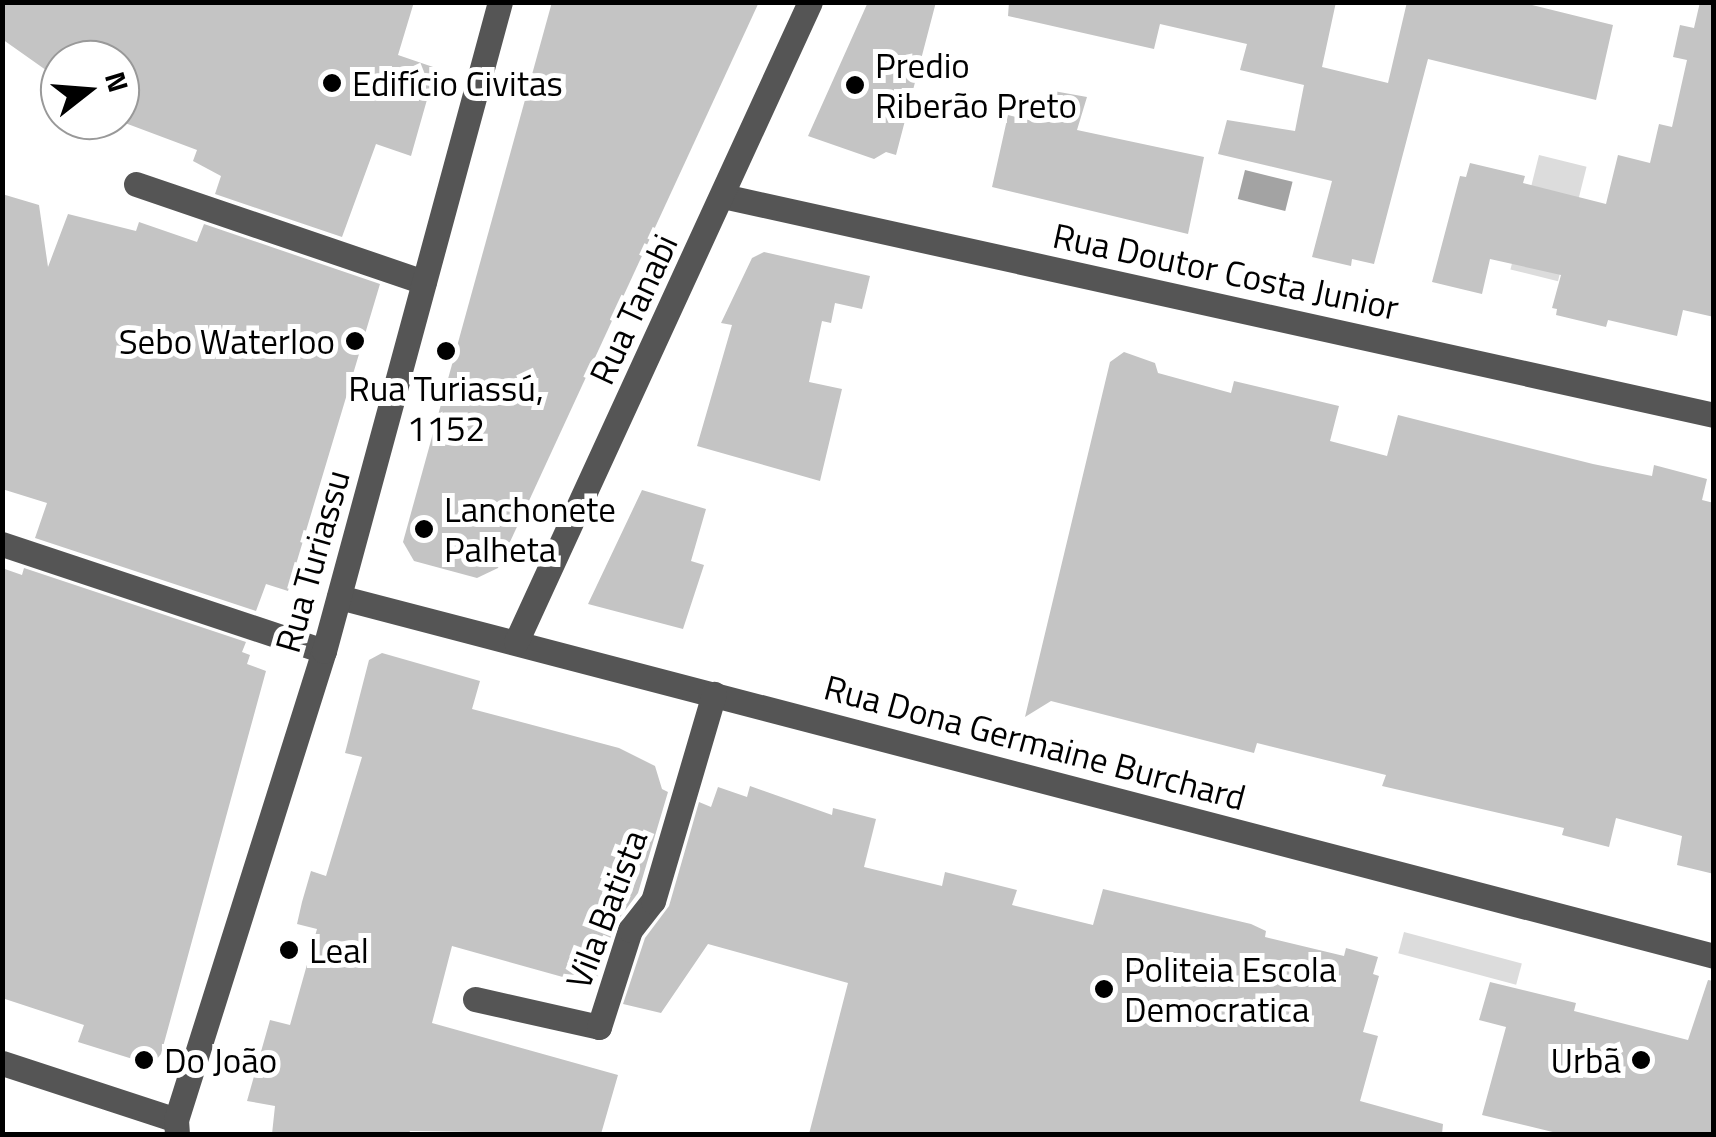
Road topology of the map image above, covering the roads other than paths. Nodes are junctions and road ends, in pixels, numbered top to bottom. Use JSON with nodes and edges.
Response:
{"nodes":[{"id":1,"x":500,"y":2,"type":"edge"},
{"id":2,"x":810,"y":2,"type":"edge"},
{"id":3,"x":136,"y":184,"type":"dead end"},
{"id":4,"x":723,"y":196,"type":"junction"},
{"id":5,"x":424,"y":282,"type":"junction"},
{"id":6,"x":1714,"y":415,"type":"edge"},
{"id":7,"x":2,"y":544,"type":"edge"},
{"id":8,"x":339,"y":598,"type":"junction"},
{"id":9,"x":516,"y":642,"type":"junction"},
{"id":10,"x":324,"y":651,"type":"junction"},
{"id":11,"x":714,"y":694,"type":"junction"},
{"id":12,"x":1714,"y":956,"type":"edge"},
{"id":13,"x":475,"y":999,"type":"dead end"},
{"id":14,"x":2,"y":1063,"type":"edge"},
{"id":15,"x":175,"y":1130,"type":"edge"}],
"edges":[{"from":1,"to":5,"type":"street","name":"Rua Turiassu"},
{"from":2,"to":4,"type":"street","name":"Rua Tanabi"},
{"from":3,"to":5,"type":"street"},
{"from":4,"to":6,"type":"street","name":"Rua Doutor Costa Junior"},
{"from":4,"to":9,"type":"street","name":"Rua Tanabi"},
{"from":5,"to":8,"type":"street","name":"Rua Turiassu"},
{"from":7,"to":10,"type":"street"},
{"from":8,"to":9,"type":"street","name":"Rua Dona Germaine Burchard"},
{"from":8,"to":10,"type":"street","name":"Rua Turiassu"},
{"from":9,"to":11,"type":"street","name":"Rua Dona Germaine Burchard"},
{"from":10,"to":15,"type":"street","name":"Rua Turiassu"},
{"from":11,"to":12,"type":"street","name":"Rua Dona Germaine Burchard"},
{"from":11,"to":13,"type":"street","name":"Vila Batista"},
{"from":14,"to":15,"type":"street"}]}
